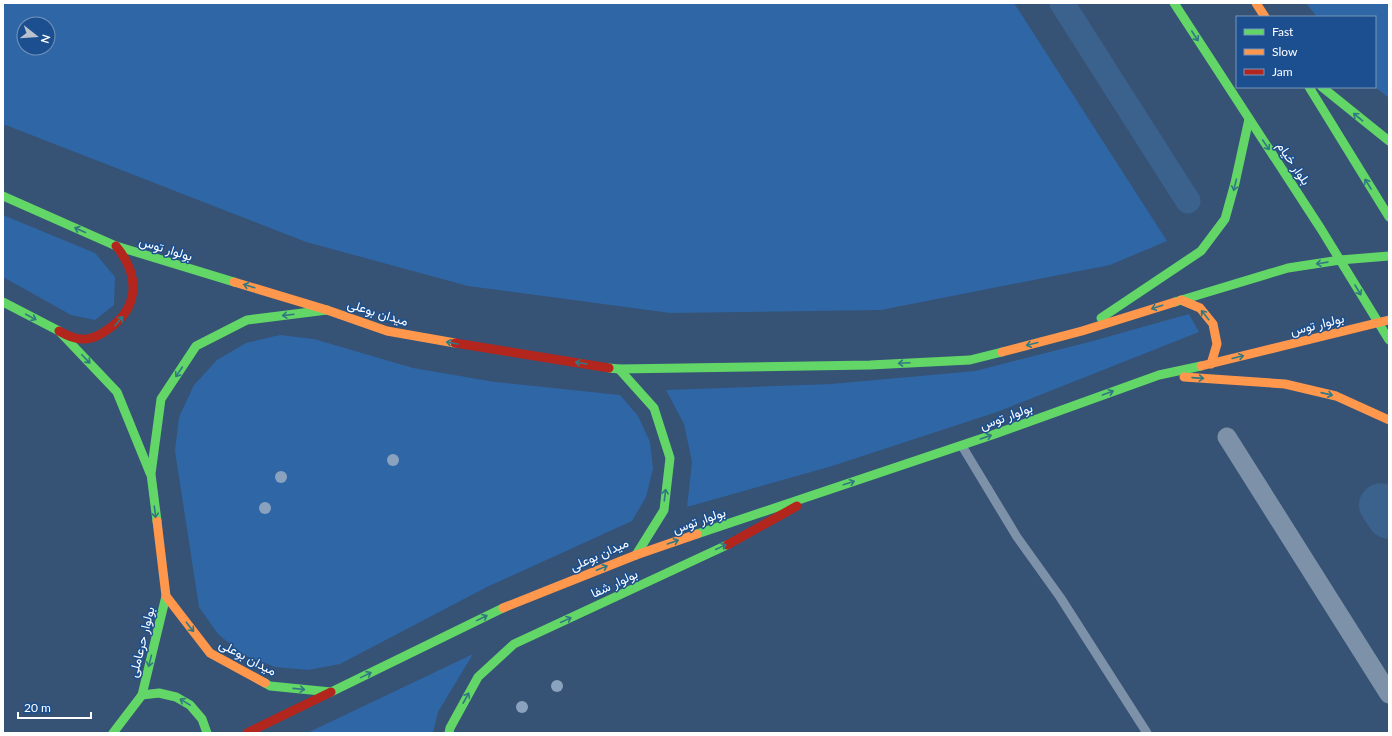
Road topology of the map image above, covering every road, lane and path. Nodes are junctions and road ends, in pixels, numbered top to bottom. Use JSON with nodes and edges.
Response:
{"nodes":[{"id":1,"x":1174,"y":3,"type":"edge"},
{"id":2,"x":1256,"y":3,"type":"edge"},
{"id":3,"x":1264,"y":16,"type":"edge"},
{"id":4,"x":1310,"y":88,"type":"edge"},
{"id":5,"x":1323,"y":88,"type":"edge"},
{"id":6,"x":1249,"y":119,"type":"junction"},
{"id":7,"x":1389,"y":140,"type":"edge"},
{"id":8,"x":3,"y":196,"type":"edge"},
{"id":9,"x":1389,"y":217,"type":"edge"},
{"id":10,"x":116,"y":246,"type":"junction"},
{"id":11,"x":1389,"y":256,"type":"edge"},
{"id":12,"x":1340,"y":260,"type":"junction"},
{"id":13,"x":1181,"y":300,"type":"junction"},
{"id":14,"x":3,"y":302,"type":"edge"},
{"id":15,"x":327,"y":310,"type":"junction"},
{"id":16,"x":1389,"y":320,"type":"edge"},
{"id":17,"x":1378,"y":321,"type":"junction"},
{"id":18,"x":59,"y":331,"type":"junction"},
{"id":19,"x":1082,"y":331,"type":"junction"},
{"id":20,"x":1389,"y":340,"type":"edge"},
{"id":21,"x":1211,"y":364,"type":"junction"},
{"id":22,"x":619,"y":369,"type":"junction"},
{"id":23,"x":1159,"y":375,"type":"junction"},
{"id":24,"x":1389,"y":420,"type":"edge"},
{"id":25,"x":1227,"y":437,"type":"dead end"},
{"id":26,"x":962,"y":446,"type":"junction"},
{"id":27,"x":151,"y":474,"type":"junction"},
{"id":28,"x":823,"y":492,"type":"junction"},
{"id":29,"x":636,"y":554,"type":"junction"},
{"id":30,"x":166,"y":596,"type":"junction"},
{"id":31,"x":331,"y":692,"type":"junction"},
{"id":32,"x":1389,"y":694,"type":"edge"},
{"id":33,"x":142,"y":696,"type":"junction"},
{"id":34,"x":114,"y":733,"type":"edge"},
{"id":35,"x":207,"y":733,"type":"edge"},
{"id":36,"x":247,"y":733,"type":"edge"},
{"id":37,"x":449,"y":733,"type":"edge"},
{"id":38,"x":1147,"y":733,"type":"edge"}],
"edges":[{"from":1,"to":6,"type":"main road","name":"بلوار خیام","one_way":true},
{"from":2,"to":3,"type":"main road"},
{"from":9,"to":4,"type":"main road","one_way":true},
{"from":7,"to":5,"type":"main road","one_way":true},
{"from":6,"to":12,"type":"main road","name":"بلوار خیام","one_way":true},
{"from":6,"to":19,"type":"main road","one_way":true},
{"from":10,"to":8,"type":"main road","name":"بولوار توس","one_way":true},
{"from":15,"to":10,"type":"main road","name":"بولوار توس","one_way":true},
{"from":18,"to":10,"type":"main road","one_way":true},
{"from":11,"to":12,"type":"main road"},
{"from":12,"to":13,"type":"main road","one_way":true},
{"from":12,"to":17,"type":"main road","name":"بلوار خیام","one_way":true},
{"from":13,"to":19,"type":"main road","one_way":true},
{"from":21,"to":13,"type":"main road","one_way":true},
{"from":14,"to":18,"type":"main road","one_way":true},
{"from":22,"to":15,"type":"main road","name":"میدان بوعلی","one_way":true},
{"from":15,"to":27,"type":"main road","name":"میدان بوعلی","one_way":true},
{"from":16,"to":17,"type":"main road","name":"بولوار توس"},
{"from":17,"to":20,"type":"main road","name":"بلوار خیام"},
{"from":21,"to":17,"type":"main road","name":"بولوار توس","one_way":true},
{"from":18,"to":27,"type":"main road","one_way":true},
{"from":19,"to":22,"type":"main road","one_way":true},
{"from":21,"to":23,"type":"main road","name":"بولوار توس"},
{"from":29,"to":22,"type":"main road","name":"میدان بوعلی","one_way":true},
{"from":23,"to":24,"type":"main road","one_way":true},
{"from":26,"to":23,"type":"main road","name":"بولوار توس","one_way":true},
{"from":25,"to":32,"type":"street"},
{"from":28,"to":26,"type":"main road","name":"بولوار توس","one_way":true},
{"from":26,"to":38,"type":"lane"},
{"from":27,"to":30,"type":"main road","name":"میدان بوعلی","one_way":true},
{"from":29,"to":28,"type":"main road","name":"بولوار توس","one_way":true},
{"from":37,"to":28,"type":"main road","name":"بولوار شفا","one_way":true},
{"from":31,"to":29,"type":"main road","name":"میدان بوعلی","one_way":true},
{"from":30,"to":31,"type":"main road","name":"میدان بوعلی","one_way":true},
{"from":30,"to":33,"type":"main road","name":"بولوار حرعاملی","one_way":true},
{"from":31,"to":36,"type":"main road"},
{"from":33,"to":34,"type":"main road","name":"بولوار حرعاملی"},
{"from":35,"to":33,"type":"main road","one_way":true}]}
